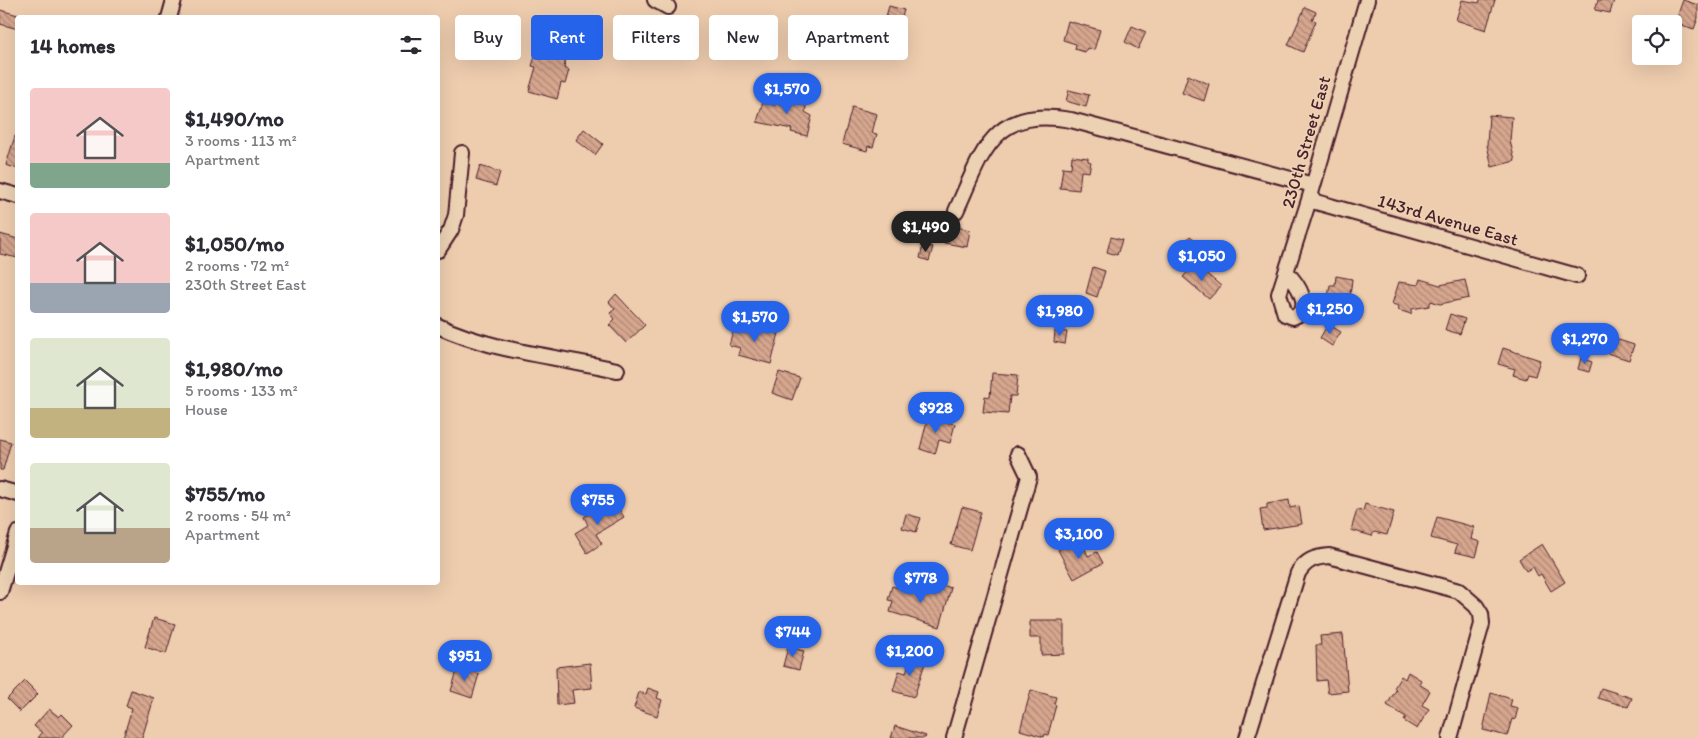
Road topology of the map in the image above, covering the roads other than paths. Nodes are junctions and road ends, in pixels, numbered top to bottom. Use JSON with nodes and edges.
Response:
{"nodes":[{"id":1,"x":174,"y":0,"type":"edge"},
{"id":2,"x":655,"y":0,"type":"edge"},
{"id":3,"x":1367,"y":0,"type":"edge"},
{"id":4,"x":668,"y":8,"type":"dead end"},
{"id":5,"x":170,"y":15,"type":"edge"},
{"id":6,"x":462,"y":153,"type":"dead end"},
{"id":7,"x":1313,"y":185,"type":"junction"},
{"id":8,"x":0,"y":191,"type":"edge"},
{"id":9,"x":15,"y":195,"type":"edge"},
{"id":10,"x":1309,"y":200,"type":"junction"},
{"id":11,"x":956,"y":211,"type":"dead end"},
{"id":12,"x":440,"y":247,"type":"edge"},
{"id":13,"x":1286,"y":272,"type":"junction"},
{"id":14,"x":1577,"y":276,"type":"dead end"},
{"id":15,"x":440,"y":327,"type":"edge"},
{"id":16,"x":617,"y":370,"type":"dead end"},
{"id":17,"x":1018,"y":454,"type":"dead end"},
{"id":18,"x":0,"y":489,"type":"edge"},
{"id":19,"x":15,"y":493,"type":"edge"},
{"id":20,"x":15,"y":543,"type":"edge"},
{"id":21,"x":0,"y":592,"type":"edge"},
{"id":22,"x":954,"y":738,"type":"edge"},
{"id":23,"x":1247,"y":738,"type":"edge"},
{"id":24,"x":1450,"y":738,"type":"edge"}],
"edges":[{"from":1,"to":5,"type":"street"},
{"from":2,"to":4,"type":"street"},
{"from":3,"to":7,"type":"street","name":"230th Street East"},
{"from":6,"to":12,"type":"street"},
{"from":7,"to":10,"type":"street","name":"230th Street East"},
{"from":7,"to":11,"type":"street"},
{"from":8,"to":9,"type":"street"},
{"from":10,"to":13,"type":"street","name":"230th Street East"},
{"from":10,"to":14,"type":"street","name":"143rd Avenue East"},
{"from":13,"to":13,"type":"street","name":"230th Street East"},
{"from":15,"to":16,"type":"street"},
{"from":17,"to":22,"type":"street"},
{"from":18,"to":19,"type":"street"},
{"from":20,"to":21,"type":"street"},
{"from":23,"to":24,"type":"street"}]}
